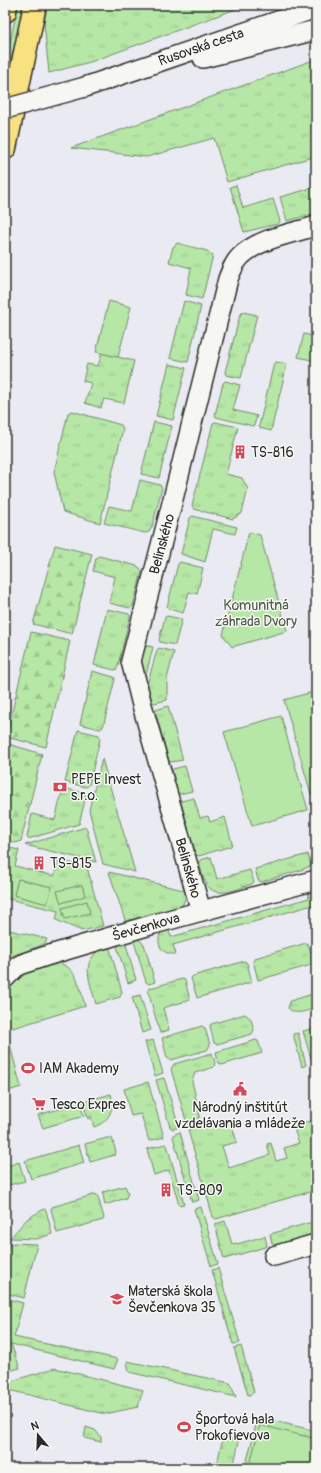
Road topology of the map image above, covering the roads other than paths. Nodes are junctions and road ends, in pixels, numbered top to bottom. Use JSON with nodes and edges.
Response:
{"nodes":[{"id":1,"x":6,"y":5,"type":"edge"},
{"id":2,"x":35,"y":5,"type":"edge"},
{"id":3,"x":316,"y":8,"type":"edge"},
{"id":4,"x":5,"y":11,"type":"edge"},
{"id":5,"x":316,"y":30,"type":"edge"},
{"id":6,"x":85,"y":87,"type":"junction"},
{"id":7,"x":5,"y":110,"type":"edge"},
{"id":8,"x":5,"y":148,"type":"edge"},
{"id":9,"x":316,"y":226,"type":"edge"},
{"id":10,"x":316,"y":880,"type":"edge"},
{"id":11,"x":201,"y":911,"type":"junction"},
{"id":12,"x":5,"y":978,"type":"edge"},
{"id":13,"x":316,"y":1244,"type":"edge"},
{"id":14,"x":274,"y":1256,"type":"dead end"}],
"edges":[{"from":1,"to":4,"type":"main road"},
{"from":2,"to":8,"type":"main road"},
{"from":3,"to":6,"type":"street","name":"Rusovská cesta"},
{"from":5,"to":6,"type":"street","name":"Rusovská cesta"},
{"from":6,"to":7,"type":"street","name":"Rusovská cesta","bridge":true},
{"from":9,"to":11,"type":"street","name":"Belinského"},
{"from":10,"to":11,"type":"street","name":"Ševčenkova"},
{"from":11,"to":12,"type":"street","name":"Ševčenkova"},
{"from":13,"to":14,"type":"street"}]}
